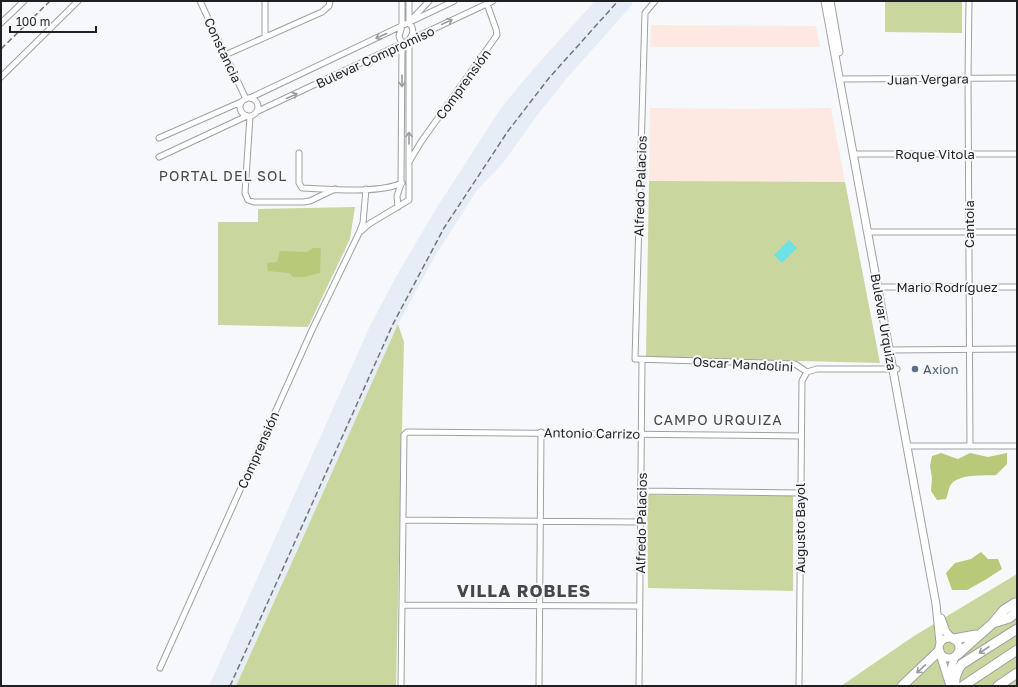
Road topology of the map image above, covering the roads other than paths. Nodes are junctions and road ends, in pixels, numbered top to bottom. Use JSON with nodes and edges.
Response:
{"nodes":[{"id":1,"x":24,"y":1,"type":"edge"},
{"id":2,"x":78,"y":1,"type":"edge"},
{"id":3,"x":200,"y":1,"type":"edge"},
{"id":4,"x":265,"y":1,"type":"edge"},
{"id":5,"x":402,"y":1,"type":"edge"},
{"id":6,"x":409,"y":1,"type":"edge"},
{"id":7,"x":429,"y":1,"type":"edge"},
{"id":8,"x":454,"y":1,"type":"edge"},
{"id":9,"x":493,"y":1,"type":"edge"},
{"id":10,"x":655,"y":1,"type":"edge"},
{"id":11,"x":825,"y":1,"type":"edge"},
{"id":12,"x":830,"y":1,"type":"edge"},
{"id":13,"x":970,"y":1,"type":"edge"},
{"id":14,"x":488,"y":2,"type":"edge"},
{"id":15,"x":329,"y":4,"type":"edge"},
{"id":16,"x":1,"y":23,"type":"edge"},
{"id":17,"x":409,"y":23,"type":"junction"},
{"id":18,"x":402,"y":26,"type":"junction"},
{"id":19,"x":265,"y":37,"type":"junction"},
{"id":20,"x":409,"y":40,"type":"junction"},
{"id":21,"x":402,"y":44,"type":"junction"},
{"id":22,"x":226,"y":54,"type":"junction"},
{"id":23,"x":1,"y":78,"type":"edge"},
{"id":24,"x":968,"y":78,"type":"junction"},
{"id":25,"x":1017,"y":78,"type":"edge"},
{"id":26,"x":842,"y":79,"type":"junction"},
{"id":27,"x":246,"y":100,"type":"junction"},
{"id":28,"x":256,"y":112,"type":"junction"},
{"id":29,"x":249,"y":116,"type":"junction"},
{"id":30,"x":159,"y":138,"type":"dead end"},
{"id":31,"x":298,"y":153,"type":"dead end"},
{"id":32,"x":855,"y":154,"type":"junction"},
{"id":33,"x":968,"y":154,"type":"junction"},
{"id":34,"x":1017,"y":154,"type":"edge"},
{"id":35,"x":159,"y":156,"type":"dead end"},
{"id":36,"x":408,"y":163,"type":"junction"},
{"id":37,"x":408,"y":177,"type":"junction"},
{"id":38,"x":401,"y":184,"type":"junction"},
{"id":39,"x":366,"y":189,"type":"junction"},
{"id":40,"x":336,"y":190,"type":"junction"},
{"id":41,"x":398,"y":207,"type":"junction"},
{"id":42,"x":870,"y":232,"type":"junction"},
{"id":43,"x":969,"y":232,"type":"junction"},
{"id":44,"x":1017,"y":232,"type":"edge"},
{"id":45,"x":359,"y":233,"type":"junction"},
{"id":46,"x":880,"y":287,"type":"junction"},
{"id":47,"x":969,"y":287,"type":"junction"},
{"id":48,"x":1017,"y":287,"type":"edge"},
{"id":49,"x":969,"y":349,"type":"junction"},
{"id":50,"x":1017,"y":349,"type":"edge"},
{"id":51,"x":891,"y":350,"type":"junction"},
{"id":52,"x":635,"y":359,"type":"joint"},
{"id":53,"x":642,"y":360,"type":"junction"},
{"id":54,"x":895,"y":369,"type":"junction"},
{"id":55,"x":807,"y":372,"type":"junction"},
{"id":56,"x":541,"y":432,"type":"junction"},
{"id":57,"x":642,"y":433,"type":"junction"},
{"id":58,"x":801,"y":436,"type":"junction"},
{"id":59,"x":909,"y":446,"type":"junction"},
{"id":60,"x":970,"y":446,"type":"junction"},
{"id":61,"x":1017,"y":446,"type":"edge"},
{"id":62,"x":641,"y":491,"type":"junction"},
{"id":63,"x":801,"y":493,"type":"junction"},
{"id":64,"x":403,"y":520,"type":"junction"},
{"id":65,"x":540,"y":521,"type":"junction"},
{"id":66,"x":641,"y":522,"type":"junction"},
{"id":67,"x":402,"y":605,"type":"junction"},
{"id":68,"x":1017,"y":605,"type":"edge"},
{"id":69,"x":539,"y":606,"type":"junction"},
{"id":70,"x":640,"y":606,"type":"junction"},
{"id":71,"x":1017,"y":628,"type":"edge"},
{"id":72,"x":981,"y":634,"type":"junction"},
{"id":73,"x":953,"y":639,"type":"junction"},
{"id":74,"x":940,"y":649,"type":"junction"},
{"id":75,"x":1017,"y":650,"type":"edge"},
{"id":76,"x":956,"y":656,"type":"junction"},
{"id":77,"x":160,"y":668,"type":"dead end"},
{"id":78,"x":1017,"y":673,"type":"edge"},
{"id":79,"x":966,"y":684,"type":"edge"},
{"id":80,"x":952,"y":685,"type":"edge"},
{"id":81,"x":401,"y":686,"type":"edge"},
{"id":82,"x":539,"y":686,"type":"edge"},
{"id":83,"x":639,"y":686,"type":"edge"},
{"id":84,"x":799,"y":686,"type":"edge"},
{"id":85,"x":902,"y":686,"type":"edge"},
{"id":86,"x":998,"y":686,"type":"edge"}],
"edges":[{"from":1,"to":16,"type":"street"},
{"from":2,"to":23,"type":"street"},
{"from":3,"to":22,"type":"street","name":"Constancia"},
{"from":4,"to":19,"type":"street"},
{"from":5,"to":18,"type":"street"},
{"from":6,"to":17,"type":"street"},
{"from":7,"to":17,"type":"street"},
{"from":8,"to":17,"type":"street","name":"Bulevar Compromiso"},
{"from":9,"to":14,"type":"street","name":"Bulevar Compromiso"},
{"from":10,"to":52,"type":"street","name":"Alfredo Palacios"},
{"from":11,"to":26,"type":"main road","name":"Bulevar Urquiza"},
{"from":12,"to":26,"type":"main road","name":"Bulevar Urquiza"},
{"from":13,"to":24,"type":"street","name":"Cantoia"},
{"from":20,"to":14,"type":"street","name":"Bulevar Compromiso","one_way":true},
{"from":14,"to":36,"type":"street","name":"Comprensión"},
{"from":15,"to":19,"type":"street"},
{"from":17,"to":18,"type":"street","name":"Bulevar Compromiso"},
{"from":17,"to":20,"type":"street"},
{"from":18,"to":21,"type":"street"},
{"from":18,"to":27,"type":"street","name":"Bulevar Compromiso","one_way":true},
{"from":19,"to":22,"type":"street"},
{"from":20,"to":21,"type":"street","name":"Bulevar Compromiso"},
{"from":36,"to":20,"type":"street","one_way":true},
{"from":28,"to":21,"type":"street","name":"Bulevar Compromiso","one_way":true},
{"from":21,"to":38,"type":"street","one_way":true},
{"from":22,"to":27,"type":"street","name":"Constancia"},
{"from":24,"to":25,"type":"street","name":"Juan Vergara"},
{"from":24,"to":26,"type":"street","name":"Juan Vergara"},
{"from":24,"to":33,"type":"street","name":"Cantoia"},
{"from":26,"to":32,"type":"main road","name":"Bulevar Urquiza"},
{"from":27,"to":28,"type":"street"},
{"from":27,"to":29,"type":"street"},
{"from":27,"to":30,"type":"street","name":"Bulevar Compromiso"},
{"from":28,"to":29,"type":"street"},
{"from":29,"to":35,"type":"street"},
{"from":29,"to":40,"type":"street"},
{"from":31,"to":40,"type":"street"},
{"from":32,"to":33,"type":"street","name":"Roque Vitola"},
{"from":32,"to":42,"type":"main road","name":"Bulevar Urquiza"},
{"from":33,"to":34,"type":"street","name":"Roque Vitola"},
{"from":33,"to":43,"type":"street","name":"Cantoia"},
{"from":36,"to":37,"type":"street"},
{"from":37,"to":38,"type":"street"},
{"from":37,"to":41,"type":"street"},
{"from":38,"to":39,"type":"street"},
{"from":38,"to":41,"type":"street"},
{"from":39,"to":40,"type":"street"},
{"from":39,"to":45,"type":"street","name":"Comprensión"},
{"from":41,"to":45,"type":"street","name":"Comprensión"},
{"from":42,"to":43,"type":"street"},
{"from":42,"to":46,"type":"main road","name":"Bulevar Urquiza"},
{"from":43,"to":44,"type":"street"},
{"from":43,"to":47,"type":"street","name":"Cantoia"},
{"from":45,"to":77,"type":"street","name":"Comprensión"},
{"from":46,"to":47,"type":"street","name":"Mario Rodríguez"},
{"from":46,"to":51,"type":"main road","name":"Bulevar Urquiza"},
{"from":47,"to":48,"type":"street","name":"Mario Rodríguez"},
{"from":47,"to":49,"type":"street","name":"Cantoia"},
{"from":49,"to":50,"type":"street"},
{"from":49,"to":51,"type":"street"},
{"from":49,"to":60,"type":"street","name":"Cantoia"},
{"from":51,"to":54,"type":"main road","name":"Bulevar Urquiza"},
{"from":52,"to":53,"type":"street","name":"Oscar Mandolini"},
{"from":53,"to":55,"type":"street","name":"Oscar Mandolini"},
{"from":53,"to":57,"type":"street","name":"Alfredo Palacios"},
{"from":54,"to":55,"type":"street","name":"Oscar Mandolini"},
{"from":54,"to":59,"type":"main road","name":"Bulevar Urquiza"},
{"from":55,"to":58,"type":"street","name":"Augusto Bayol"},
{"from":56,"to":57,"type":"street","name":"Antonio Carrizo"},
{"from":56,"to":64,"type":"street","name":"Antonio Carrizo"},
{"from":56,"to":65,"type":"street"},
{"from":57,"to":58,"type":"street","name":"Antonio Carrizo"},
{"from":57,"to":62,"type":"street","name":"Alfredo Palacios"},
{"from":58,"to":63,"type":"street","name":"Augusto Bayol"},
{"from":59,"to":60,"type":"street"},
{"from":59,"to":73,"type":"main road","name":"Bulevar Urquiza"},
{"from":59,"to":74,"type":"main road","name":"Bulevar Urquiza"},
{"from":60,"to":61,"type":"street"},
{"from":62,"to":63,"type":"street"},
{"from":62,"to":66,"type":"street","name":"Alfredo Palacios"},
{"from":63,"to":84,"type":"street","name":"Augusto Bayol"},
{"from":64,"to":65,"type":"street"},
{"from":64,"to":67,"type":"street"},
{"from":65,"to":66,"type":"street"},
{"from":65,"to":69,"type":"street"},
{"from":66,"to":70,"type":"street","name":"Alfredo Palacios"},
{"from":67,"to":69,"type":"street"},
{"from":67,"to":81,"type":"street"},
{"from":68,"to":72,"type":"highway"},
{"from":69,"to":70,"type":"street"},
{"from":69,"to":82,"type":"street"},
{"from":70,"to":83,"type":"street","name":"Alfredo Palacios"},
{"from":71,"to":80,"type":"highway","one_way":true},
{"from":72,"to":73,"type":"highway"},
{"from":72,"to":76,"type":"highway"},
{"from":73,"to":74,"type":"main road"},
{"from":73,"to":76,"type":"main road"},
{"from":74,"to":76,"type":"main road"},
{"from":74,"to":80,"type":"main road","name":"Bulevar Urquiza"},
{"from":74,"to":85,"type":"highway","one_way":true},
{"from":75,"to":79,"type":"highway"},
{"from":76,"to":80,"type":"main road"},
{"from":78,"to":86,"type":"highway"}]}
